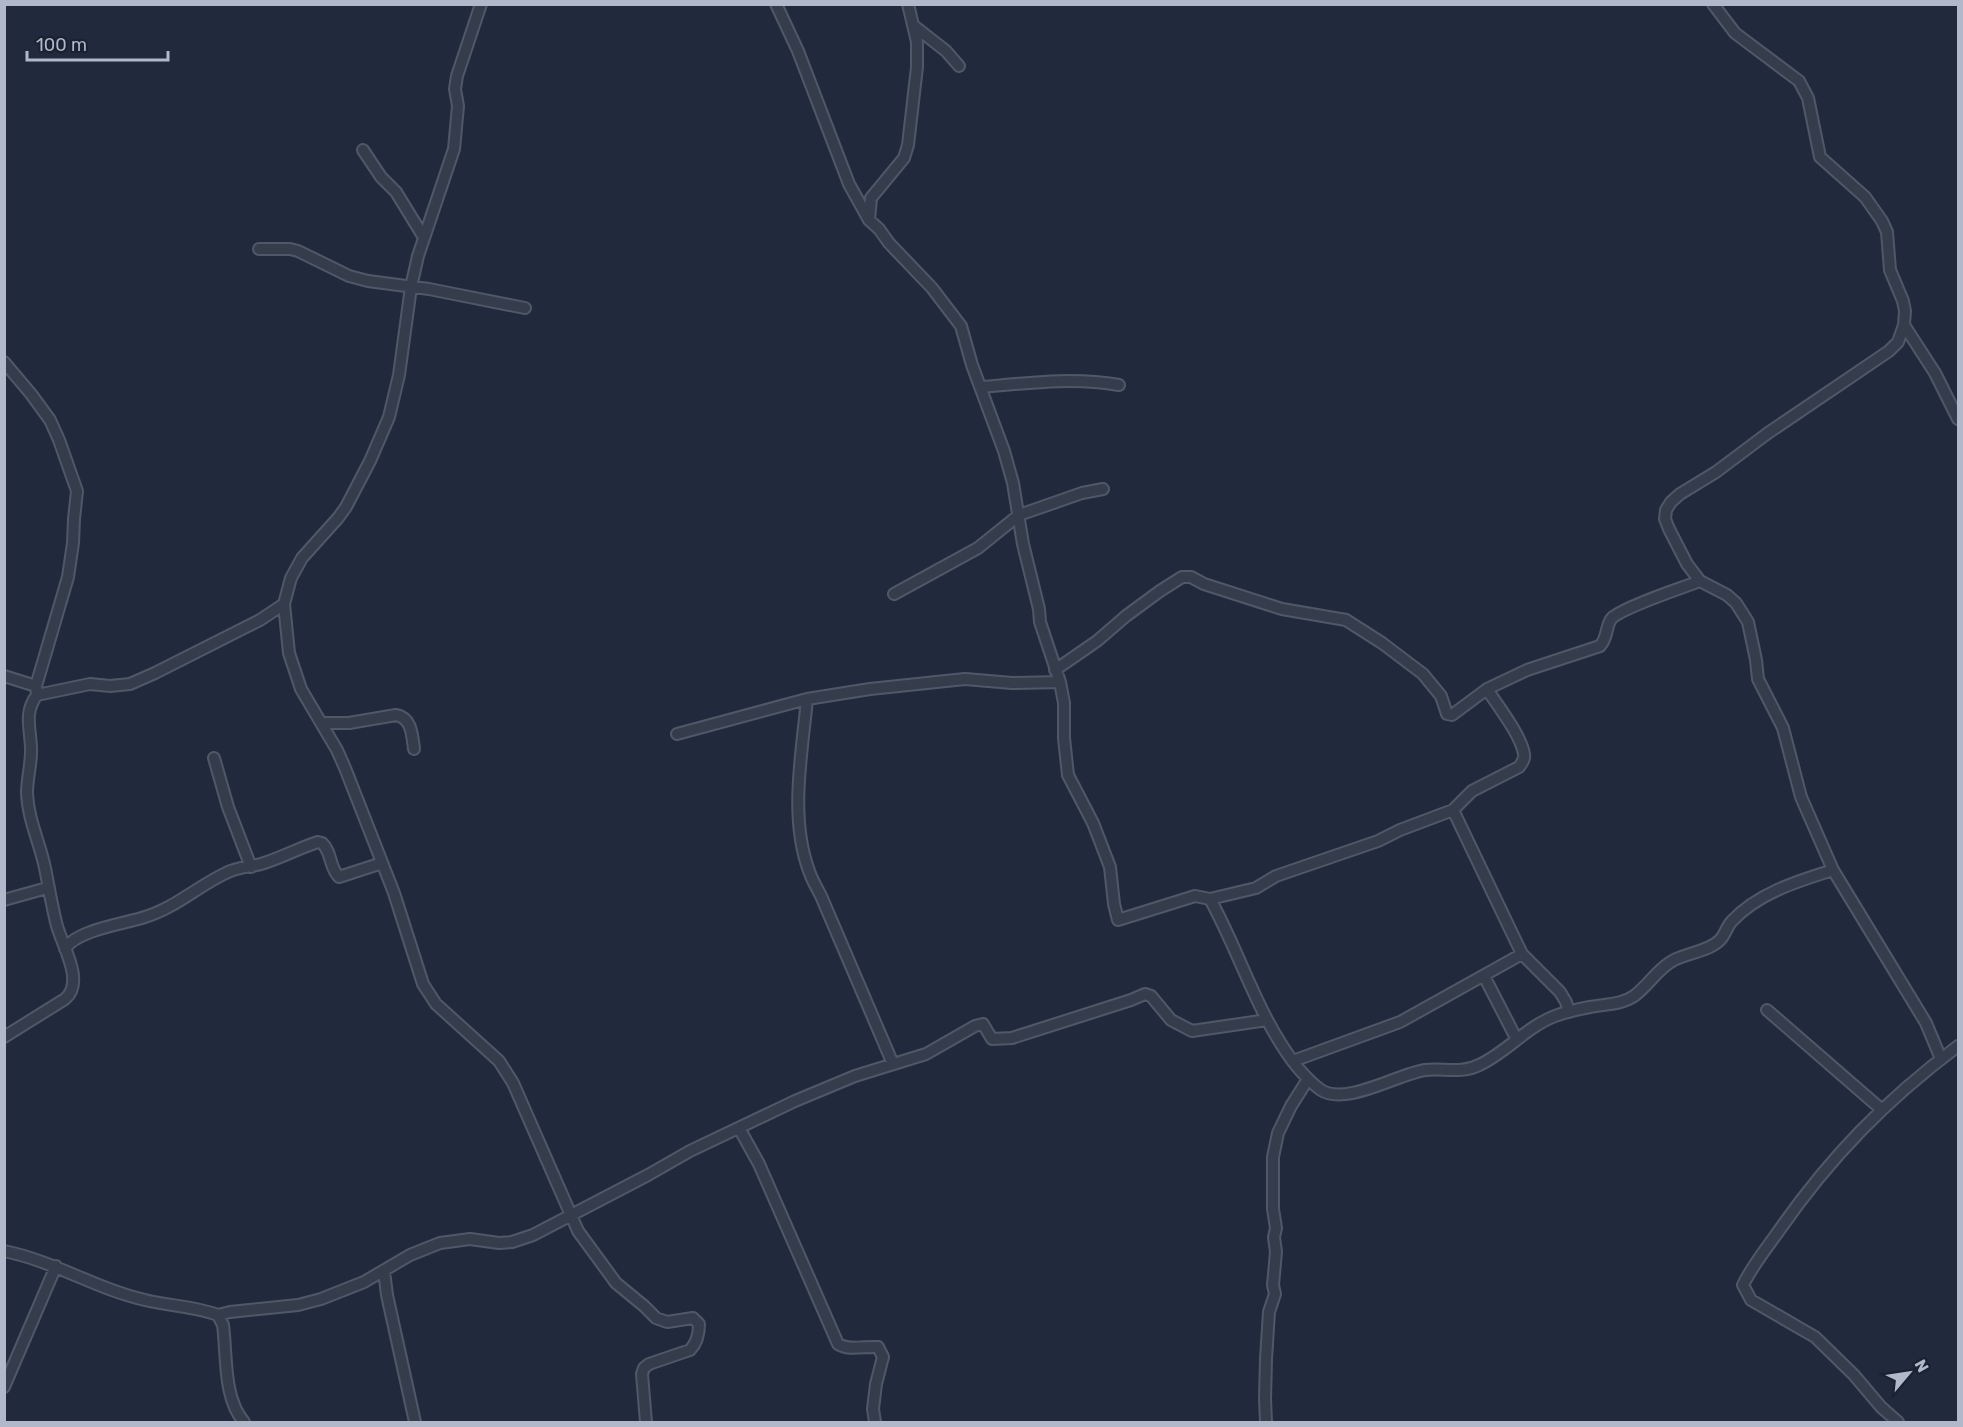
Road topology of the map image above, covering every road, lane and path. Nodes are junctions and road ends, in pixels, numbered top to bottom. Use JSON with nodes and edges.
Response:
{"nodes":[{"id":1,"x":481,"y":4,"type":"edge"},
{"id":2,"x":776,"y":4,"type":"edge"},
{"id":3,"x":908,"y":4,"type":"edge"},
{"id":4,"x":1713,"y":4,"type":"edge"},
{"id":5,"x":914,"y":26,"type":"junction"},
{"id":6,"x":959,"y":66,"type":"dead end"},
{"id":7,"x":363,"y":150,"type":"dead end"},
{"id":8,"x":869,"y":220,"type":"junction"},
{"id":9,"x":423,"y":236,"type":"junction"},
{"id":10,"x":259,"y":249,"type":"dead end"},
{"id":11,"x":411,"y":287,"type":"junction"},
{"id":12,"x":525,"y":308,"type":"dead end"},
{"id":13,"x":1904,"y":325,"type":"junction"},
{"id":14,"x":4,"y":362,"type":"edge"},
{"id":15,"x":1119,"y":385,"type":"dead end"},
{"id":16,"x":982,"y":387,"type":"junction"},
{"id":17,"x":1959,"y":419,"type":"edge"},
{"id":18,"x":1103,"y":489,"type":"dead end"},
{"id":19,"x":1018,"y":515,"type":"junction"},
{"id":20,"x":1700,"y":581,"type":"junction"},
{"id":21,"x":894,"y":594,"type":"dead end"},
{"id":22,"x":284,"y":604,"type":"junction"},
{"id":23,"x":1055,"y":670,"type":"junction"},
{"id":24,"x":4,"y":676,"type":"edge"},
{"id":25,"x":1060,"y":682,"type":"junction"},
{"id":26,"x":1487,"y":689,"type":"junction"},
{"id":27,"x":37,"y":690,"type":"junction"},
{"id":28,"x":807,"y":699,"type":"junction"},
{"id":29,"x":321,"y":723,"type":"junction"},
{"id":30,"x":677,"y":734,"type":"dead end"},
{"id":31,"x":414,"y":749,"type":"dead end"},
{"id":32,"x":214,"y":758,"type":"dead end"},
{"id":33,"x":1453,"y":810,"type":"junction"},
{"id":34,"x":382,"y":863,"type":"junction"},
{"id":35,"x":251,"y":867,"type":"junction"},
{"id":36,"x":1833,"y":870,"type":"junction"},
{"id":37,"x":47,"y":888,"type":"junction"},
{"id":38,"x":1210,"y":899,"type":"junction"},
{"id":39,"x":4,"y":900,"type":"edge"},
{"id":40,"x":65,"y":949,"type":"junction"},
{"id":41,"x":1522,"y":954,"type":"junction"},
{"id":42,"x":1484,"y":976,"type":"junction"},
{"id":43,"x":1767,"y":1010,"type":"dead end"},
{"id":44,"x":1569,"y":1012,"type":"junction"},
{"id":45,"x":1267,"y":1020,"type":"junction"},
{"id":46,"x":4,"y":1037,"type":"edge"},
{"id":47,"x":1516,"y":1038,"type":"junction"},
{"id":48,"x":1959,"y":1046,"type":"edge"},
{"id":49,"x":1941,"y":1059,"type":"junction"},
{"id":50,"x":1293,"y":1061,"type":"junction"},
{"id":51,"x":893,"y":1064,"type":"junction"},
{"id":52,"x":1308,"y":1079,"type":"junction"},
{"id":53,"x":1881,"y":1109,"type":"junction"},
{"id":54,"x":739,"y":1128,"type":"junction"},
{"id":55,"x":571,"y":1215,"type":"junction"},
{"id":56,"x":4,"y":1251,"type":"edge"},
{"id":57,"x":56,"y":1266,"type":"junction"},
{"id":58,"x":384,"y":1271,"type":"junction"},
{"id":59,"x":218,"y":1315,"type":"junction"},
{"id":60,"x":4,"y":1387,"type":"edge"},
{"id":61,"x":244,"y":1422,"type":"edge"},
{"id":62,"x":415,"y":1422,"type":"edge"},
{"id":63,"x":646,"y":1422,"type":"edge"},
{"id":64,"x":875,"y":1422,"type":"edge"},
{"id":65,"x":1266,"y":1422,"type":"edge"},
{"id":66,"x":1898,"y":1422,"type":"edge"}],
"edges":[{"from":1,"to":9,"type":"street"},
{"from":2,"to":8,"type":"street"},
{"from":3,"to":5,"type":"street"},
{"from":4,"to":13,"type":"street"},
{"from":5,"to":6,"type":"street"},
{"from":5,"to":8,"type":"street"},
{"from":7,"to":9,"type":"street"},
{"from":8,"to":16,"type":"street"},
{"from":9,"to":11,"type":"street"},
{"from":10,"to":11,"type":"street"},
{"from":11,"to":12,"type":"street"},
{"from":11,"to":22,"type":"street"},
{"from":13,"to":17,"type":"street"},
{"from":13,"to":20,"type":"street"},
{"from":14,"to":27,"type":"street"},
{"from":15,"to":16,"type":"street"},
{"from":16,"to":19,"type":"street"},
{"from":18,"to":19,"type":"street"},
{"from":19,"to":21,"type":"street"},
{"from":19,"to":23,"type":"street"},
{"from":20,"to":26,"type":"street"},
{"from":20,"to":36,"type":"street"},
{"from":22,"to":27,"type":"street"},
{"from":22,"to":29,"type":"street"},
{"from":23,"to":25,"type":"street"},
{"from":23,"to":26,"type":"street"},
{"from":24,"to":27,"type":"street"},
{"from":25,"to":28,"type":"street"},
{"from":25,"to":38,"type":"street"},
{"from":26,"to":33,"type":"street"},
{"from":27,"to":37,"type":"street"},
{"from":28,"to":30,"type":"street"},
{"from":28,"to":51,"type":"street"},
{"from":29,"to":31,"type":"street"},
{"from":29,"to":34,"type":"street"},
{"from":32,"to":35,"type":"street"},
{"from":33,"to":38,"type":"street"},
{"from":33,"to":41,"type":"street"},
{"from":34,"to":35,"type":"street"},
{"from":34,"to":55,"type":"street"},
{"from":35,"to":40,"type":"street"},
{"from":36,"to":44,"type":"street"},
{"from":36,"to":49,"type":"street"},
{"from":37,"to":39,"type":"street"},
{"from":37,"to":40,"type":"street"},
{"from":38,"to":45,"type":"street"},
{"from":40,"to":46,"type":"street"},
{"from":41,"to":42,"type":"street"},
{"from":41,"to":44,"type":"street"},
{"from":42,"to":47,"type":"street"},
{"from":42,"to":50,"type":"street"},
{"from":43,"to":53,"type":"street"},
{"from":44,"to":47,"type":"street"},
{"from":45,"to":50,"type":"street"},
{"from":45,"to":51,"type":"street"},
{"from":47,"to":52,"type":"street"},
{"from":48,"to":49,"type":"street"},
{"from":49,"to":53,"type":"street"},
{"from":50,"to":52,"type":"street"},
{"from":51,"to":54,"type":"street"},
{"from":52,"to":65,"type":"street"},
{"from":53,"to":66,"type":"street"},
{"from":54,"to":55,"type":"street"},
{"from":54,"to":64,"type":"street"},
{"from":55,"to":58,"type":"street"},
{"from":55,"to":63,"type":"street"},
{"from":56,"to":57,"type":"street"},
{"from":57,"to":59,"type":"street"},
{"from":57,"to":60,"type":"street"},
{"from":58,"to":59,"type":"street"},
{"from":58,"to":62,"type":"street"},
{"from":59,"to":61,"type":"street"}]}
